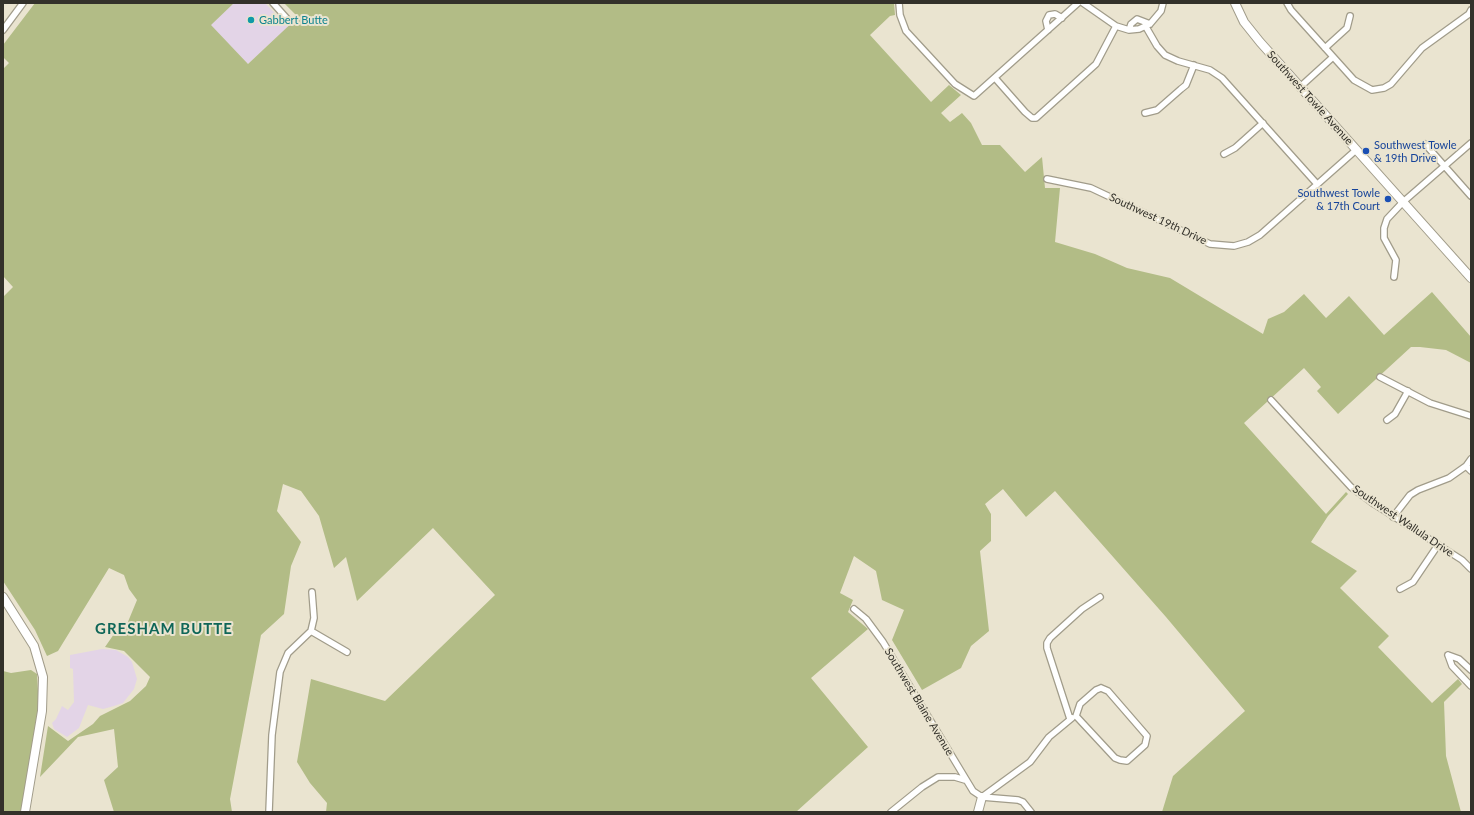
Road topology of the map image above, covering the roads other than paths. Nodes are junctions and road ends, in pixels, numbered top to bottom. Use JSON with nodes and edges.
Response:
{"nodes":[{"id":1,"x":23,"y":3,"type":"edge"},
{"id":2,"x":273,"y":3,"type":"edge"},
{"id":3,"x":899,"y":3,"type":"edge"},
{"id":4,"x":1078,"y":3,"type":"edge"},
{"id":5,"x":1083,"y":3,"type":"edge"},
{"id":6,"x":1163,"y":3,"type":"edge"},
{"id":7,"x":1235,"y":3,"type":"edge"},
{"id":8,"x":1287,"y":3,"type":"edge"},
{"id":9,"x":1471,"y":10,"type":"edge"},
{"id":10,"x":1350,"y":16,"type":"dead end"},
{"id":11,"x":1062,"y":18,"type":"junction"},
{"id":12,"x":290,"y":22,"type":"dead end"},
{"id":13,"x":1148,"y":25,"type":"junction"},
{"id":14,"x":1116,"y":26,"type":"junction"},
{"id":15,"x":3,"y":30,"type":"edge"},
{"id":16,"x":1048,"y":30,"type":"junction"},
{"id":17,"x":1129,"y":30,"type":"junction"},
{"id":18,"x":1325,"y":48,"type":"junction"},
{"id":19,"x":1333,"y":57,"type":"junction"},
{"id":20,"x":1194,"y":65,"type":"junction"},
{"id":21,"x":995,"y":78,"type":"junction"},
{"id":22,"x":1300,"y":87,"type":"junction"},
{"id":23,"x":1144,"y":113,"type":"dead end"},
{"id":24,"x":1263,"y":123,"type":"junction"},
{"id":25,"x":1471,"y":143,"type":"edge"},
{"id":26,"x":1425,"y":144,"type":"dead end"},
{"id":27,"x":1356,"y":150,"type":"junction"},
{"id":28,"x":1224,"y":154,"type":"dead end"},
{"id":29,"x":1445,"y":166,"type":"junction"},
{"id":30,"x":1047,"y":179,"type":"dead end"},
{"id":31,"x":1317,"y":184,"type":"junction"},
{"id":32,"x":1471,"y":196,"type":"edge"},
{"id":33,"x":1403,"y":202,"type":"junction"},
{"id":34,"x":1394,"y":277,"type":"dead end"},
{"id":35,"x":1471,"y":278,"type":"edge"},
{"id":36,"x":1380,"y":377,"type":"dead end"},
{"id":37,"x":1408,"y":391,"type":"junction"},
{"id":38,"x":1271,"y":400,"type":"dead end"},
{"id":39,"x":1471,"y":416,"type":"edge"},
{"id":40,"x":1387,"y":420,"type":"dead end"},
{"id":41,"x":1471,"y":459,"type":"edge"},
{"id":42,"x":1466,"y":466,"type":"junction"},
{"id":43,"x":1471,"y":471,"type":"edge"},
{"id":44,"x":1393,"y":517,"type":"junction"},
{"id":45,"x":1438,"y":545,"type":"junction"},
{"id":46,"x":1471,"y":569,"type":"edge"},
{"id":47,"x":1400,"y":589,"type":"dead end"},
{"id":48,"x":312,"y":592,"type":"dead end"},
{"id":49,"x":3,"y":597,"type":"edge"},
{"id":50,"x":1100,"y":597,"type":"dead end"},
{"id":51,"x":854,"y":608,"type":"dead end"},
{"id":52,"x":311,"y":631,"type":"junction"},
{"id":53,"x":347,"y":652,"type":"dead end"},
{"id":54,"x":1471,"y":670,"type":"edge"},
{"id":55,"x":1471,"y":686,"type":"edge"},
{"id":56,"x":1076,"y":716,"type":"junction"},
{"id":57,"x":1070,"y":718,"type":"junction"},
{"id":58,"x":965,"y":780,"type":"junction"},
{"id":59,"x":982,"y":797,"type":"junction"},
{"id":60,"x":25,"y":812,"type":"edge"},
{"id":61,"x":269,"y":812,"type":"edge"},
{"id":62,"x":891,"y":812,"type":"edge"},
{"id":63,"x":978,"y":812,"type":"edge"},
{"id":64,"x":1031,"y":812,"type":"edge"}],
"edges":[{"from":1,"to":15,"type":"street"},
{"from":2,"to":12,"type":"street"},
{"from":3,"to":21,"type":"street"},
{"from":4,"to":11,"type":"street"},
{"from":5,"to":14,"type":"street"},
{"from":6,"to":13,"type":"street"},
{"from":7,"to":22,"type":"main road","name":"Southwest Towle Avenue"},
{"from":8,"to":18,"type":"street"},
{"from":9,"to":19,"type":"street"},
{"from":10,"to":18,"type":"street"},
{"from":11,"to":16,"type":"street"},
{"from":11,"to":16,"type":"street"},
{"from":13,"to":17,"type":"street"},
{"from":13,"to":17,"type":"street"},
{"from":13,"to":20,"type":"street"},
{"from":14,"to":17,"type":"street"},
{"from":14,"to":21,"type":"street"},
{"from":16,"to":21,"type":"street"},
{"from":18,"to":19,"type":"street"},
{"from":19,"to":22,"type":"street"},
{"from":20,"to":23,"type":"street"},
{"from":20,"to":24,"type":"street"},
{"from":22,"to":27,"type":"main road","name":"Southwest Towle Avenue"},
{"from":24,"to":28,"type":"street"},
{"from":24,"to":31,"type":"street"},
{"from":25,"to":29,"type":"street"},
{"from":26,"to":29,"type":"street"},
{"from":27,"to":31,"type":"street","name":"Southwest 19th Drive"},
{"from":27,"to":33,"type":"main road","name":"Southwest Towle Avenue"},
{"from":29,"to":32,"type":"street"},
{"from":29,"to":33,"type":"street"},
{"from":30,"to":31,"type":"street","name":"Southwest 19th Drive"},
{"from":33,"to":34,"type":"street"},
{"from":33,"to":35,"type":"main road","name":"Southwest Towle Avenue"},
{"from":36,"to":37,"type":"street"},
{"from":37,"to":39,"type":"street"},
{"from":37,"to":40,"type":"street"},
{"from":38,"to":44,"type":"street","name":"Southwest Wallula Drive"},
{"from":41,"to":42,"type":"street"},
{"from":42,"to":43,"type":"street"},
{"from":42,"to":44,"type":"street"},
{"from":44,"to":45,"type":"street","name":"Southwest Wallula Drive"},
{"from":45,"to":46,"type":"street","name":"Southwest Wallula Drive"},
{"from":45,"to":47,"type":"street"},
{"from":48,"to":52,"type":"street"},
{"from":49,"to":60,"type":"main road"},
{"from":50,"to":57,"type":"street"},
{"from":51,"to":58,"type":"street","name":"Southwest Blaine Avenue"},
{"from":52,"to":53,"type":"street"},
{"from":52,"to":61,"type":"street"},
{"from":54,"to":55,"type":"street"},
{"from":56,"to":56,"type":"street"},
{"from":56,"to":57,"type":"street"},
{"from":57,"to":59,"type":"street"},
{"from":58,"to":59,"type":"street","name":"Southwest Blaine Avenue"},
{"from":58,"to":62,"type":"street"},
{"from":59,"to":63,"type":"main road"},
{"from":59,"to":64,"type":"street"}]}
